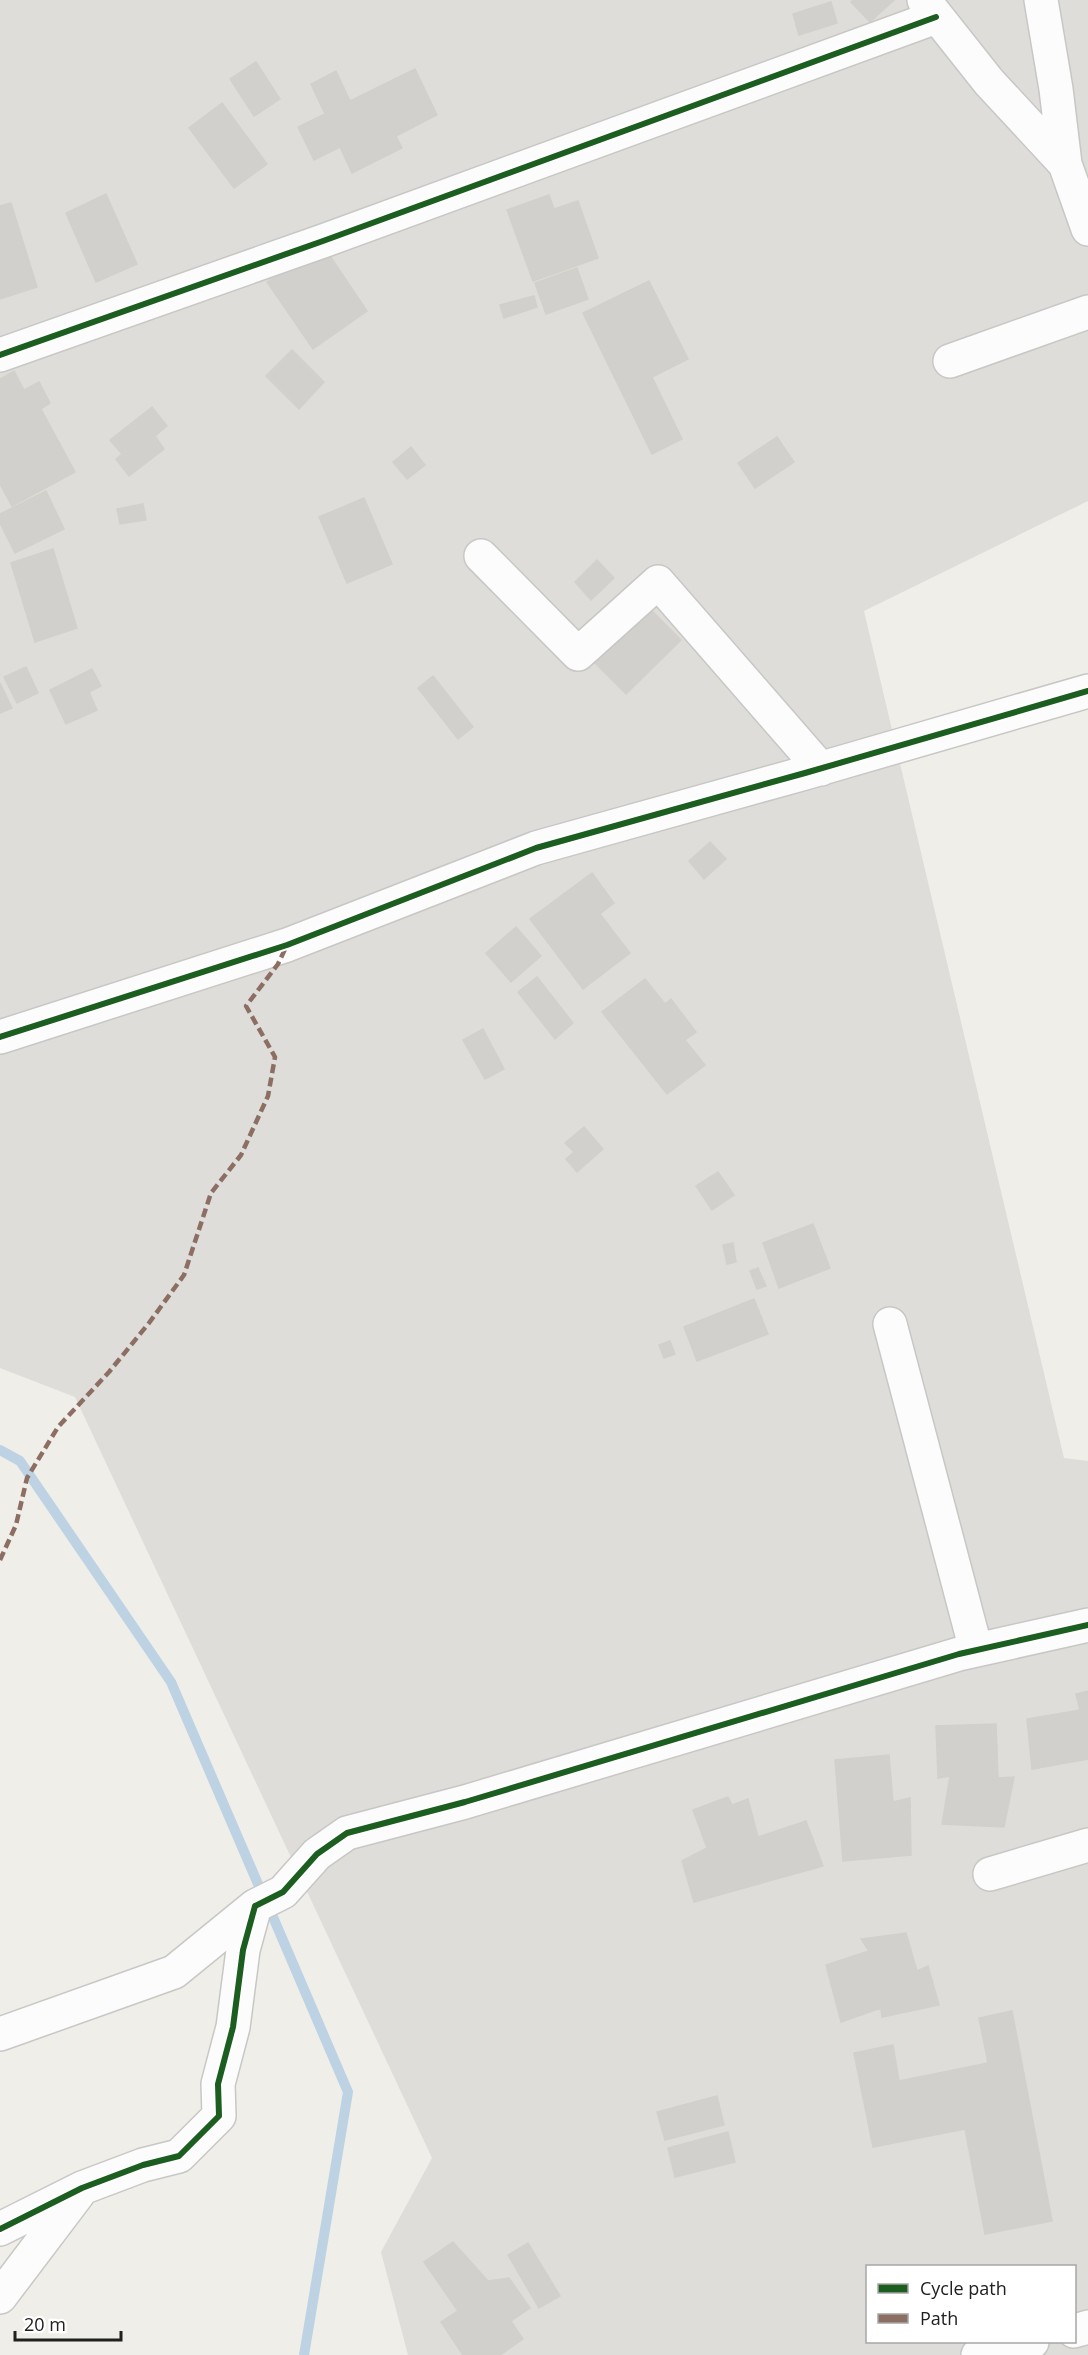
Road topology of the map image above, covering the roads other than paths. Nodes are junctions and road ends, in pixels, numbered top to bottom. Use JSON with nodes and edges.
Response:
{"nodes":[{"id":1,"x":1041,"y":0,"type":"edge"},
{"id":2,"x":930,"y":9,"type":"edge"},
{"id":3,"x":1065,"y":164,"type":"junction"},
{"id":4,"x":1088,"y":229,"type":"edge"},
{"id":5,"x":1088,"y":312,"type":"edge"},
{"id":6,"x":0,"y":356,"type":"edge"},
{"id":7,"x":950,"y":361,"type":"dead end"},
{"id":8,"x":481,"y":556,"type":"dead end"},
{"id":9,"x":1088,"y":691,"type":"edge"},
{"id":10,"x":821,"y":769,"type":"junction"},
{"id":11,"x":0,"y":1036,"type":"edge"},
{"id":12,"x":890,"y":1324,"type":"dead end"},
{"id":13,"x":1088,"y":1625,"type":"edge"},
{"id":14,"x":976,"y":1650,"type":"junction"},
{"id":15,"x":1088,"y":1845,"type":"edge"},
{"id":16,"x":990,"y":1874,"type":"dead end"},
{"id":17,"x":255,"y":1906,"type":"junction"},
{"id":18,"x":0,"y":2034,"type":"edge"},
{"id":19,"x":82,"y":2188,"type":"junction"},
{"id":20,"x":0,"y":2229,"type":"edge"},
{"id":21,"x":0,"y":2298,"type":"edge"},
{"id":22,"x":1028,"y":2343,"type":"edge"},
{"id":23,"x":978,"y":2355,"type":"edge"}],
"edges":[{"from":1,"to":3,"type":"street"},
{"from":2,"to":3,"type":"street"},
{"from":2,"to":6,"type":"street"},
{"from":3,"to":4,"type":"street"},
{"from":5,"to":7,"type":"street"},
{"from":8,"to":10,"type":"street"},
{"from":9,"to":10,"type":"street"},
{"from":10,"to":11,"type":"street"},
{"from":12,"to":14,"type":"street"},
{"from":13,"to":14,"type":"street"},
{"from":14,"to":17,"type":"street"},
{"from":15,"to":16,"type":"street"},
{"from":17,"to":18,"type":"street"},
{"from":17,"to":19,"type":"street"},
{"from":19,"to":20,"type":"street"},
{"from":19,"to":21,"type":"street"},
{"from":22,"to":23,"type":"street"}]}
